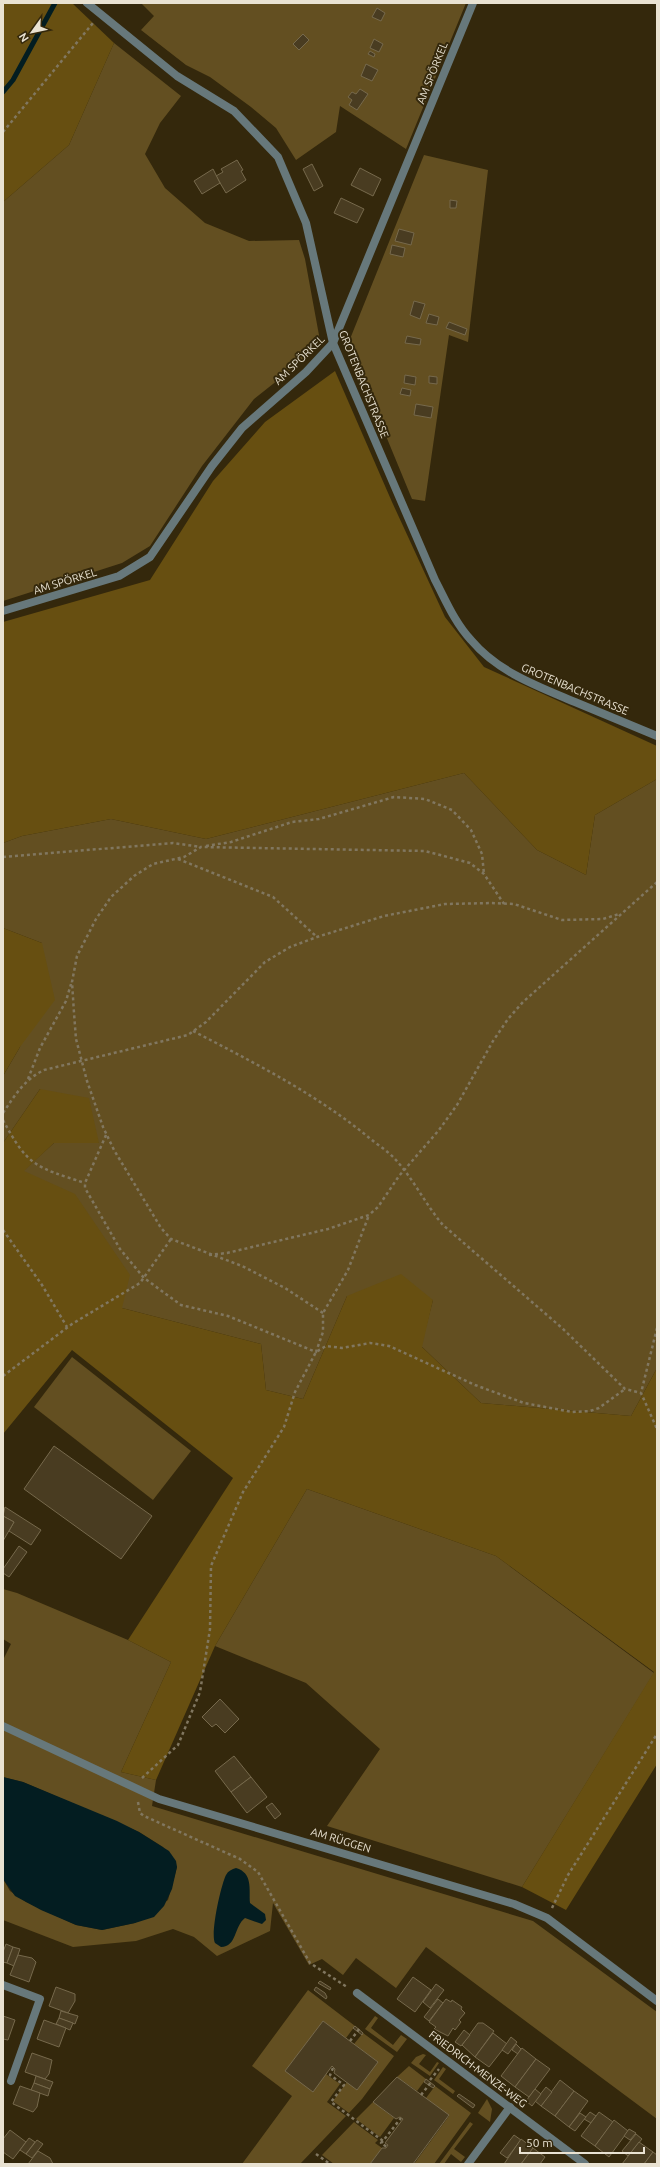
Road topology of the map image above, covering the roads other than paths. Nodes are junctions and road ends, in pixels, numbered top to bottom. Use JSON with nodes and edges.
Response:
{"nodes":[{"id":1,"x":88,"y":3,"type":"edge"},
{"id":2,"x":472,"y":3,"type":"edge"},
{"id":3,"x":333,"y":343,"type":"junction"},
{"id":4,"x":3,"y":611,"type":"edge"},
{"id":5,"x":657,"y":736,"type":"edge"},
{"id":6,"x":3,"y":1726,"type":"edge"},
{"id":7,"x":3,"y":1985,"type":"edge"},
{"id":8,"x":357,"y":1993,"type":"road end"},
{"id":9,"x":657,"y":2000,"type":"edge"},
{"id":10,"x":11,"y":2081,"type":"dead end"},
{"id":11,"x":510,"y":2107,"type":"junction"},
{"id":12,"x":468,"y":2164,"type":"edge"},
{"id":13,"x":585,"y":2164,"type":"edge"}],
"edges":[{"from":1,"to":3,"type":"street","name":"GROTENBACHSTRASSE"},
{"from":2,"to":3,"type":"street","name":"AM SPÖRKEL"},
{"from":3,"to":4,"type":"street","name":"AM SPÖRKEL"},
{"from":3,"to":5,"type":"street","name":"GROTENBACHSTRASSE"},
{"from":6,"to":9,"type":"street","name":"AM RÜGGEN"},
{"from":7,"to":10,"type":"street"},
{"from":8,"to":11,"type":"street","name":"FRIEDRICH-MENZE-WEG"},
{"from":11,"to":12,"type":"street"},
{"from":11,"to":13,"type":"street","name":"FRIEDRICH-MENZE-WEG"}]}
